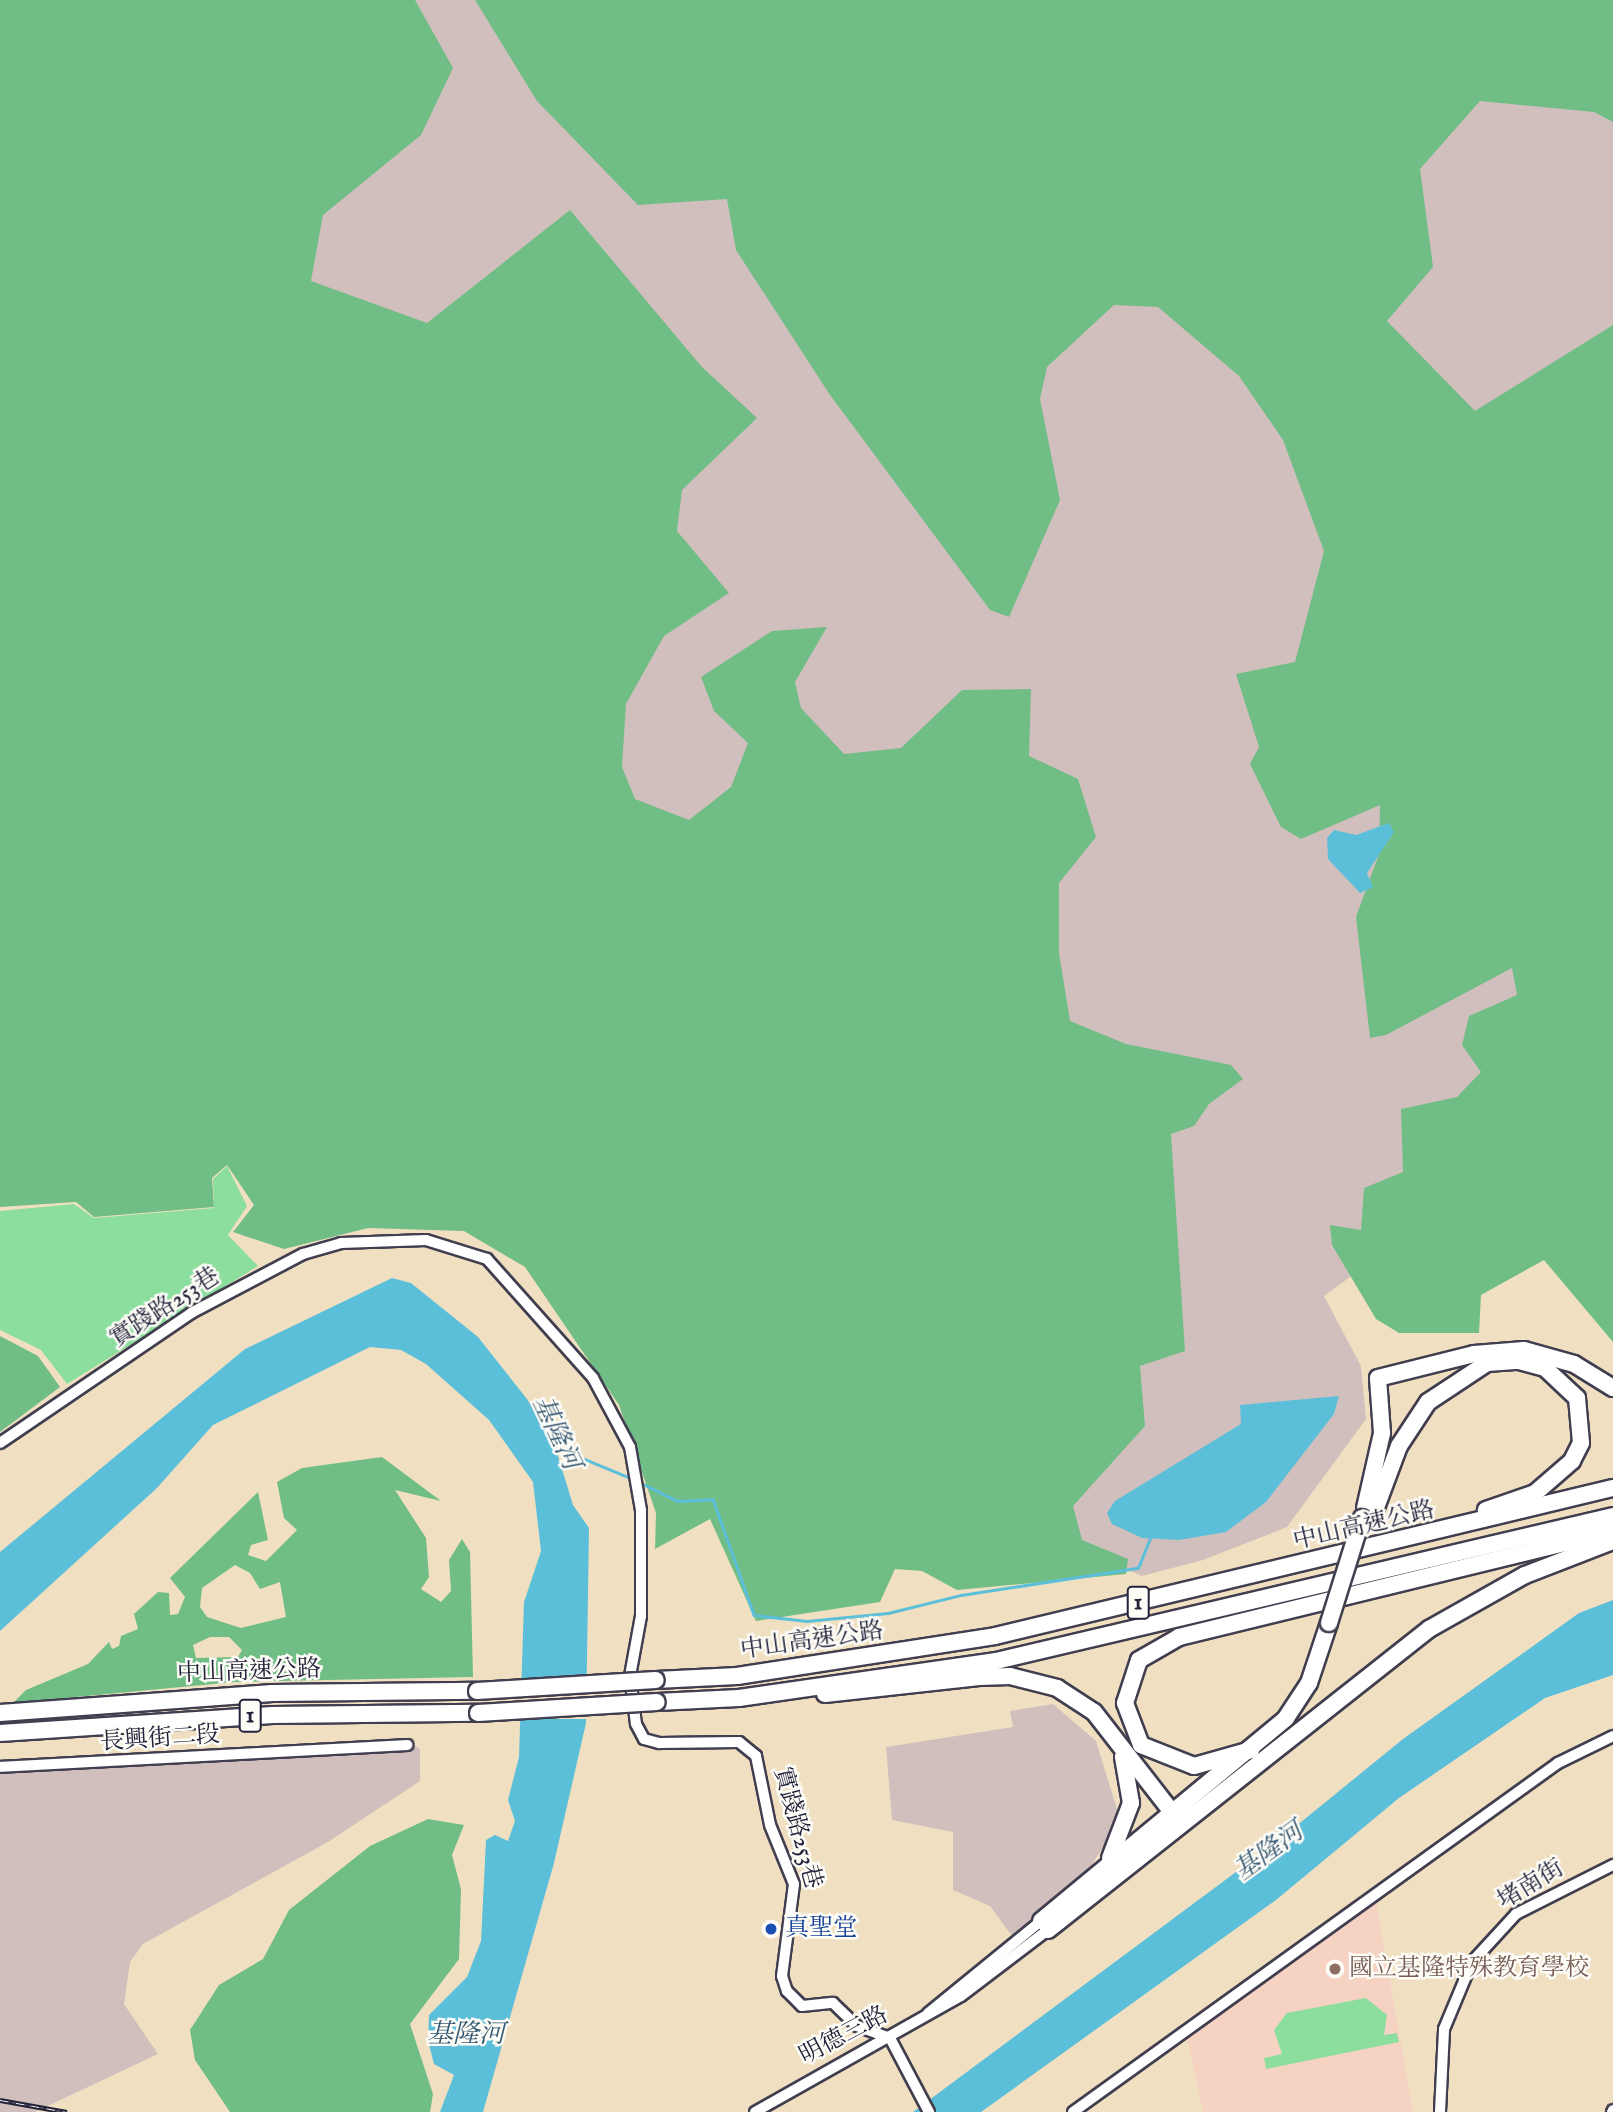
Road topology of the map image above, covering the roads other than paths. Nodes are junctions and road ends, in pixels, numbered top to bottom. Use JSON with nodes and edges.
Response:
{"nodes":[{"id":1,"x":1613,"y":1388,"type":"edge"},
{"id":2,"x":0,"y":1443,"type":"edge"},
{"id":3,"x":1613,"y":1488,"type":"edge"},
{"id":4,"x":1613,"y":1516,"type":"edge"},
{"id":5,"x":1367,"y":1520,"type":"junction"},
{"id":6,"x":1613,"y":1531,"type":"edge"},
{"id":7,"x":1408,"y":1539,"type":"junction"},
{"id":8,"x":1613,"y":1541,"type":"edge"},
{"id":9,"x":739,"y":1698,"type":"junction"},
{"id":10,"x":0,"y":1713,"type":"edge"},
{"id":11,"x":0,"y":1733,"type":"edge"},
{"id":12,"x":1112,"y":1736,"type":"junction"},
{"id":13,"x":1613,"y":1736,"type":"edge"},
{"id":14,"x":407,"y":1745,"type":"dead end"},
{"id":15,"x":1254,"y":1755,"type":"junction"},
{"id":16,"x":0,"y":1768,"type":"edge"},
{"id":17,"x":1175,"y":1816,"type":"junction"},
{"id":18,"x":1613,"y":1865,"type":"edge"},
{"id":19,"x":1102,"y":1871,"type":"junction"},
{"id":20,"x":1044,"y":1926,"type":"junction"},
{"id":21,"x":890,"y":2038,"type":"junction"},
{"id":22,"x":755,"y":2112,"type":"edge"},
{"id":23,"x":929,"y":2112,"type":"edge"},
{"id":24,"x":1073,"y":2112,"type":"edge"},
{"id":25,"x":1440,"y":2112,"type":"edge"}],
"edges":[{"from":1,"to":5,"type":"highway"},
{"from":2,"to":21,"type":"street","name":"實踐路253巷"},
{"from":3,"to":7,"type":"highway","name":"中山高速公路","number":"1"},
{"from":4,"to":9,"type":"highway","name":"中山高速公路","number":"1"},
{"from":5,"to":7,"type":"highway"},
{"from":5,"to":15,"type":"highway"},
{"from":6,"to":15,"type":"highway"},
{"from":7,"to":10,"type":"highway","name":"中山高速公路","number":"1","bridge":true},
{"from":8,"to":15,"type":"highway"},
{"from":9,"to":11,"type":"highway","name":"中山高速公路","number":"1","bridge":true},
{"from":9,"to":12,"type":"highway"},
{"from":12,"to":17,"type":"highway"},
{"from":12,"to":19,"type":"highway"},
{"from":13,"to":24,"type":"street"},
{"from":14,"to":16,"type":"street","name":"長興街二段"},
{"from":15,"to":17,"type":"highway"},
{"from":17,"to":19,"type":"highway"},
{"from":17,"to":20,"type":"highway"},
{"from":18,"to":25,"type":"street","name":"堵南街"},
{"from":19,"to":20,"type":"highway"},
{"from":20,"to":21,"type":"street","name":"明德三路"},
{"from":21,"to":22,"type":"street","name":"明德三路"},
{"from":21,"to":23,"type":"street"}]}
